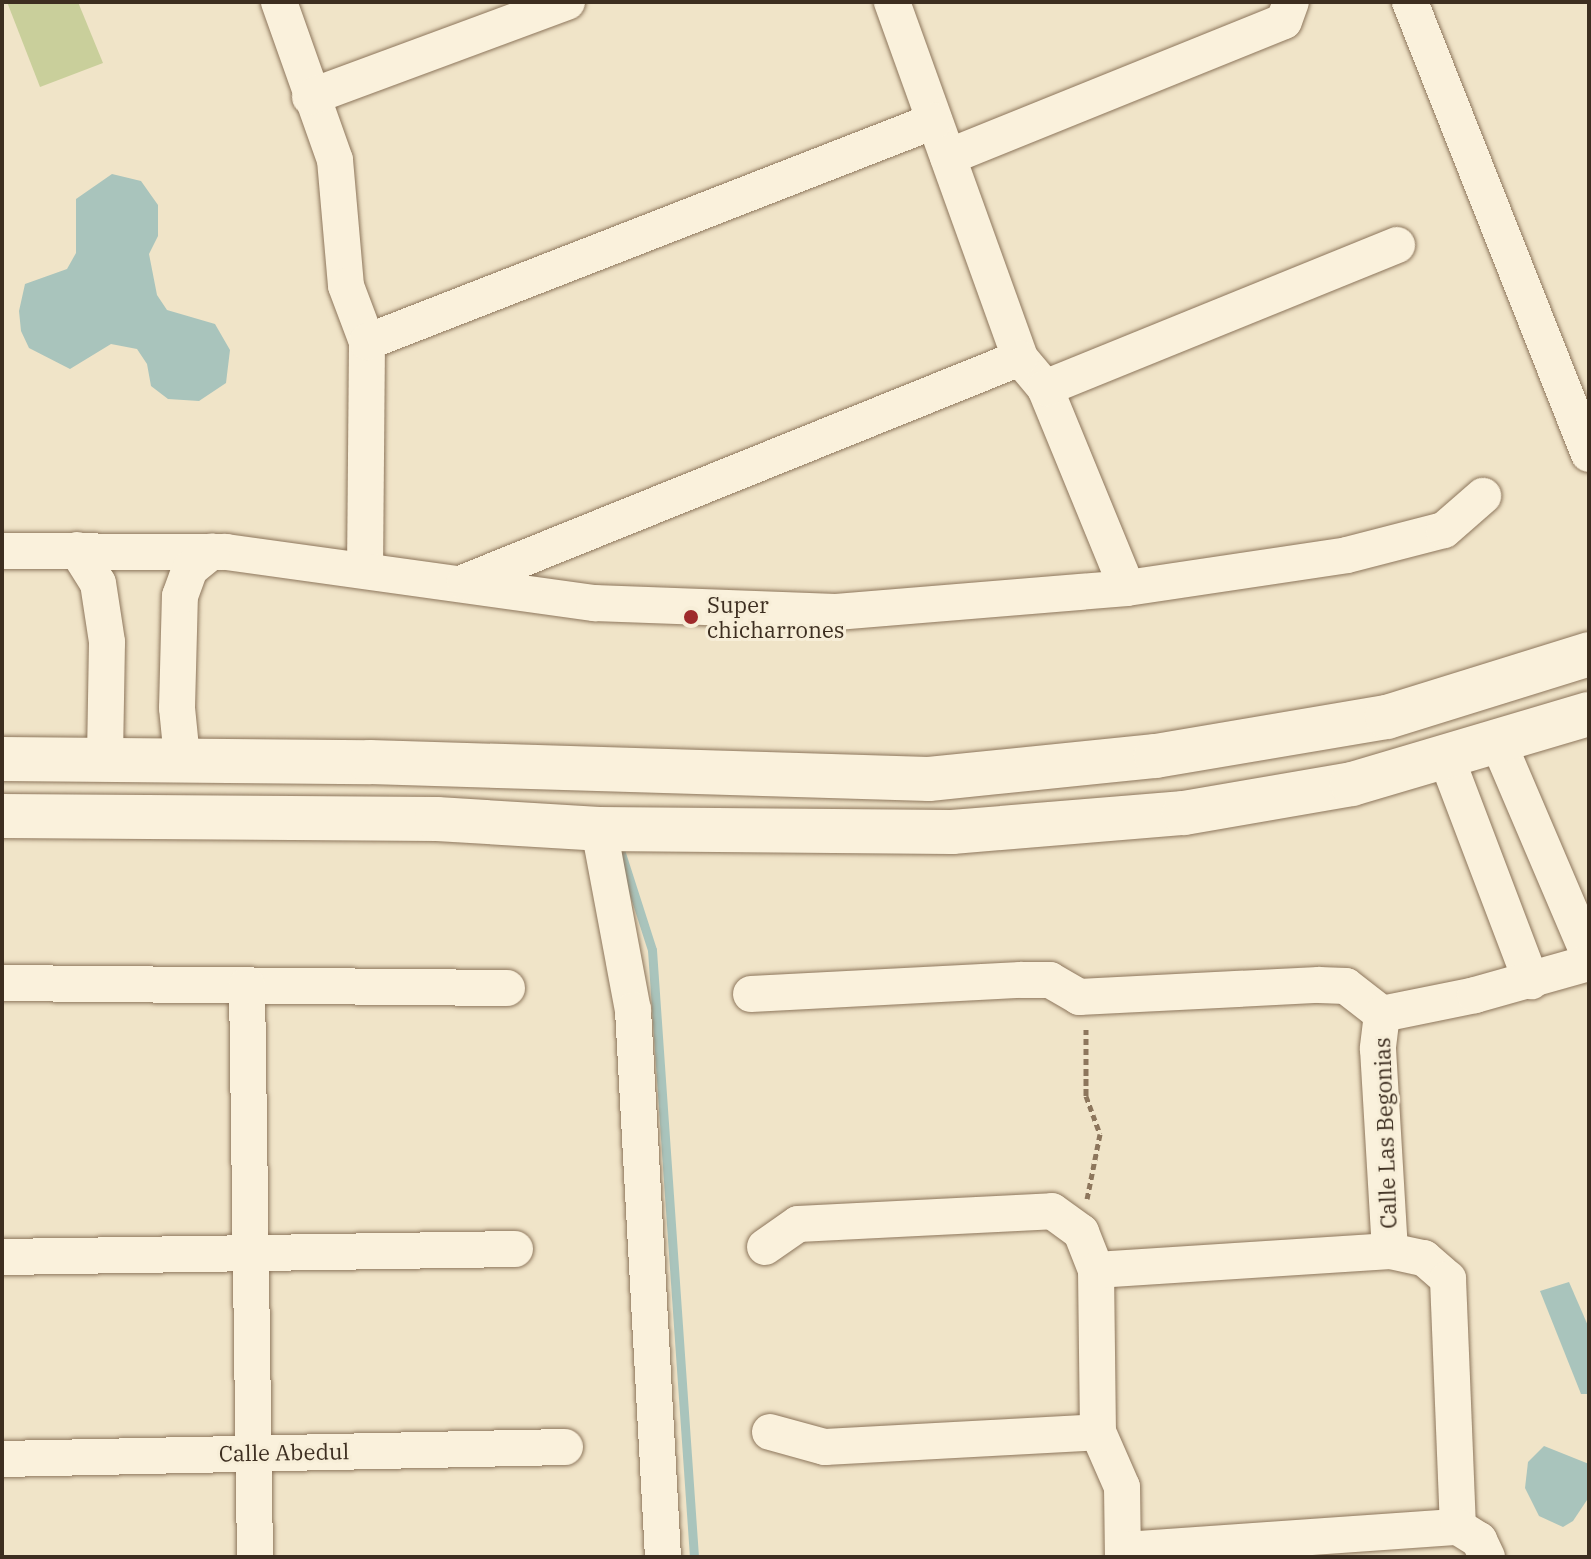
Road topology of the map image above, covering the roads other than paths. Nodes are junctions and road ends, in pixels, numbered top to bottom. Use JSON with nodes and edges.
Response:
{"nodes":[{"id":1,"x":279,"y":2,"type":"edge"},
{"id":2,"x":567,"y":2,"type":"edge"},
{"id":3,"x":892,"y":2,"type":"edge"},
{"id":4,"x":1291,"y":2,"type":"edge"},
{"id":5,"x":1410,"y":2,"type":"edge"},
{"id":6,"x":310,"y":97,"type":"junction"},
{"id":7,"x":934,"y":121,"type":"junction"},
{"id":8,"x":948,"y":157,"type":"junction"},
{"id":9,"x":1397,"y":245,"type":"dead end"},
{"id":10,"x":367,"y":342,"type":"junction"},
{"id":11,"x":1020,"y":358,"type":"junction"},
{"id":12,"x":1045,"y":388,"type":"junction"},
{"id":13,"x":1589,"y":454,"type":"edge"},
{"id":14,"x":1483,"y":496,"type":"dead end"},
{"id":15,"x":95,"y":550,"type":"junction"},
{"id":16,"x":2,"y":551,"type":"edge"},
{"id":17,"x":194,"y":551,"type":"junction"},
{"id":18,"x":365,"y":568,"type":"junction"},
{"id":19,"x":463,"y":583,"type":"junction"},
{"id":20,"x":1127,"y":588,"type":"junction"},
{"id":21,"x":1589,"y":654,"type":"edge"},
{"id":22,"x":1589,"y":714,"type":"edge"},
{"id":23,"x":1346,"y":724,"type":"junction"},
{"id":24,"x":1498,"y":742,"type":"junction"},
{"id":25,"x":1446,"y":757,"type":"junction"},
{"id":26,"x":2,"y":759,"type":"edge"},
{"id":27,"x":143,"y":759,"type":"junction"},
{"id":28,"x":433,"y":764,"type":"junction"},
{"id":29,"x":1276,"y":797,"type":"junction"},
{"id":30,"x":2,"y":816,"type":"edge"},
{"id":31,"x":437,"y":819,"type":"junction"},
{"id":32,"x":599,"y":829,"type":"junction"},
{"id":33,"x":1589,"y":955,"type":"edge"},
{"id":34,"x":1589,"y":963,"type":"edge"},
{"id":35,"x":1531,"y":981,"type":"junction"},
{"id":36,"x":2,"y":983,"type":"edge"},
{"id":37,"x":247,"y":985,"type":"junction"},
{"id":38,"x":507,"y":988,"type":"dead end"},
{"id":39,"x":751,"y":994,"type":"dead end"},
{"id":40,"x":1382,"y":1014,"type":"junction"},
{"id":41,"x":765,"y":1247,"type":"dead end"},
{"id":42,"x":515,"y":1249,"type":"dead end"},
{"id":43,"x":1390,"y":1251,"type":"junction"},
{"id":44,"x":251,"y":1255,"type":"junction"},
{"id":45,"x":2,"y":1257,"type":"edge"},
{"id":46,"x":1096,"y":1270,"type":"junction"},
{"id":47,"x":770,"y":1432,"type":"dead end"},
{"id":48,"x":1098,"y":1432,"type":"junction"},
{"id":49,"x":565,"y":1447,"type":"dead end"},
{"id":50,"x":254,"y":1453,"type":"junction"},
{"id":51,"x":2,"y":1459,"type":"edge"},
{"id":52,"x":1458,"y":1527,"type":"junction"},
{"id":53,"x":1124,"y":1553,"type":"edge"},
{"id":54,"x":255,"y":1557,"type":"edge"},
{"id":55,"x":663,"y":1557,"type":"edge"},
{"id":56,"x":1487,"y":1557,"type":"edge"}],
"edges":[{"from":1,"to":6,"type":"street"},
{"from":2,"to":6,"type":"street"},
{"from":3,"to":7,"type":"street"},
{"from":4,"to":8,"type":"street"},
{"from":5,"to":13,"type":"street"},
{"from":6,"to":10,"type":"street"},
{"from":7,"to":8,"type":"street"},
{"from":7,"to":10,"type":"street"},
{"from":8,"to":11,"type":"street"},
{"from":9,"to":12,"type":"street"},
{"from":10,"to":18,"type":"street"},
{"from":11,"to":12,"type":"street"},
{"from":11,"to":19,"type":"street"},
{"from":12,"to":20,"type":"street"},
{"from":14,"to":20,"type":"street"},
{"from":15,"to":16,"type":"street"},
{"from":15,"to":17,"type":"street"},
{"from":15,"to":27,"type":"street"},
{"from":17,"to":18,"type":"street"},
{"from":17,"to":27,"type":"street"},
{"from":18,"to":19,"type":"street"},
{"from":19,"to":20,"type":"street"},
{"from":21,"to":23,"type":"street"},
{"from":22,"to":24,"type":"street"},
{"from":23,"to":28,"type":"street"},
{"from":23,"to":29,"type":"street"},
{"from":24,"to":25,"type":"street"},
{"from":24,"to":33,"type":"street"},
{"from":25,"to":29,"type":"street"},
{"from":25,"to":35,"type":"street"},
{"from":26,"to":27,"type":"street"},
{"from":27,"to":28,"type":"street"},
{"from":28,"to":31,"type":"street"},
{"from":29,"to":32,"type":"street"},
{"from":30,"to":31,"type":"street"},
{"from":31,"to":32,"type":"street"},
{"from":32,"to":55,"type":"street"},
{"from":34,"to":35,"type":"street"},
{"from":35,"to":40,"type":"street"},
{"from":36,"to":37,"type":"street"},
{"from":37,"to":38,"type":"street"},
{"from":37,"to":44,"type":"street"},
{"from":39,"to":40,"type":"street"},
{"from":40,"to":43,"type":"street","name":"Calle Las Begonias"},
{"from":41,"to":46,"type":"street"},
{"from":42,"to":44,"type":"street"},
{"from":43,"to":46,"type":"street"},
{"from":43,"to":52,"type":"street"},
{"from":44,"to":45,"type":"street"},
{"from":44,"to":50,"type":"street"},
{"from":46,"to":48,"type":"street"},
{"from":47,"to":48,"type":"street"},
{"from":48,"to":53,"type":"street"},
{"from":49,"to":50,"type":"street","name":"Calle Abedul"},
{"from":50,"to":51,"type":"street","name":"Calle Abedul"},
{"from":50,"to":54,"type":"street"},
{"from":52,"to":53,"type":"street"},
{"from":52,"to":56,"type":"street"}]}
